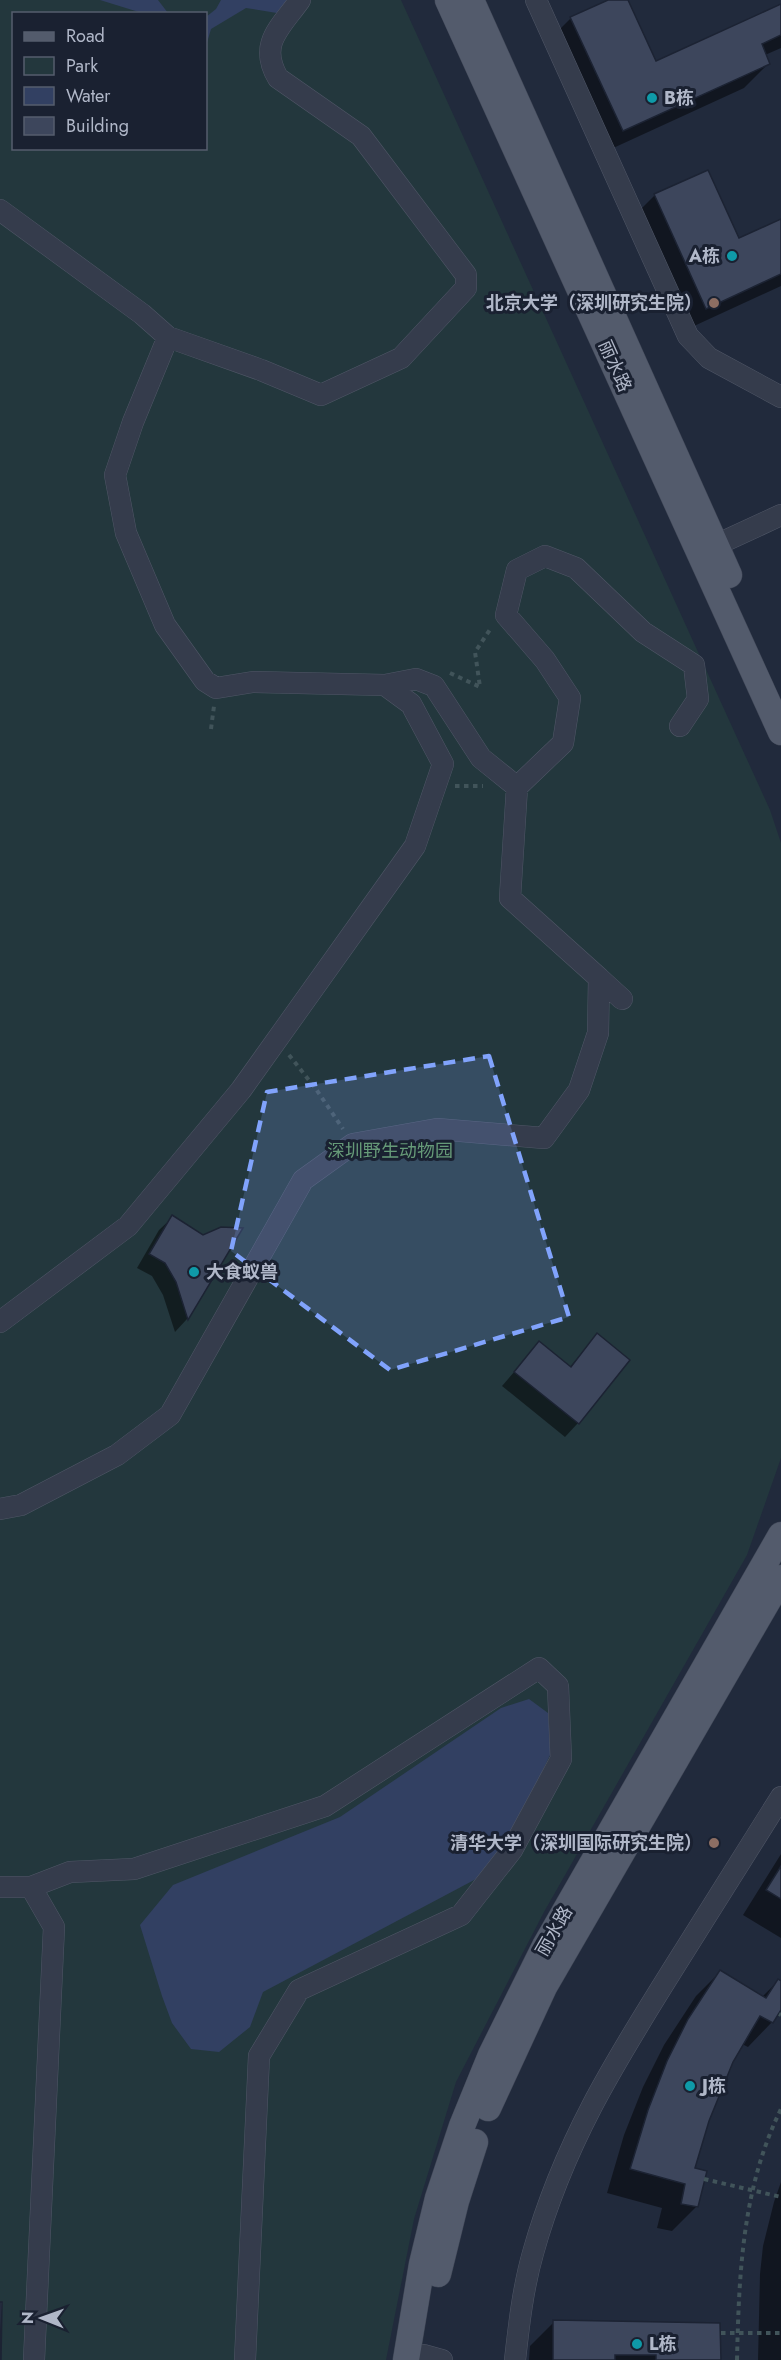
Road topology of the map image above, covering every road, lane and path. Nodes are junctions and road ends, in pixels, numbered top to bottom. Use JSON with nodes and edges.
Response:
{"nodes":[{"id":1,"x":300,"y":0,"type":"edge"},
{"id":2,"x":448,"y":0,"type":"edge"},
{"id":3,"x":471,"y":0,"type":"edge"},
{"id":4,"x":536,"y":0,"type":"edge"},
{"id":5,"x":0,"y":210,"type":"edge"},
{"id":6,"x":168,"y":337,"type":"junction"},
{"id":7,"x":781,"y":397,"type":"edge"},
{"id":8,"x":781,"y":515,"type":"edge"},
{"id":9,"x":716,"y":545,"type":"junction"},
{"id":10,"x":506,"y":615,"type":"junction"},
{"id":11,"x":416,"y":680,"type":"junction"},
{"id":12,"x":385,"y":685,"type":"junction"},
{"id":13,"x":781,"y":691,"type":"edge"},
{"id":14,"x":680,"y":726,"type":"dead end"},
{"id":15,"x":781,"y":732,"type":"edge"},
{"id":16,"x":436,"y":785,"type":"junction"},
{"id":17,"x":517,"y":787,"type":"junction"},
{"id":18,"x":600,"y":978,"type":"junction"},
{"id":19,"x":622,"y":999,"type":"dead end"},
{"id":20,"x":277,"y":1040,"type":"junction"},
{"id":21,"x":353,"y":1144,"type":"junction"},
{"id":22,"x":0,"y":1322,"type":"edge"},
{"id":23,"x":0,"y":1509,"type":"edge"},
{"id":24,"x":781,"y":1535,"type":"edge"},
{"id":25,"x":781,"y":1578,"type":"edge"},
{"id":26,"x":781,"y":1797,"type":"edge"},
{"id":27,"x":0,"y":1887,"type":"edge"},
{"id":28,"x":31,"y":1887,"type":"junction"},
{"id":29,"x":781,"y":2109,"type":"edge"},
{"id":30,"x":704,"y":2179,"type":"dead end"},
{"id":31,"x":752,"y":2190,"type":"junction"},
{"id":32,"x":781,"y":2197,"type":"edge"},
{"id":33,"x":721,"y":2333,"type":"dead end"},
{"id":34,"x":738,"y":2333,"type":"junction"},
{"id":35,"x":781,"y":2333,"type":"edge"},
{"id":36,"x":424,"y":2359,"type":"edge"},
{"id":37,"x":34,"y":2360,"type":"edge"},
{"id":38,"x":245,"y":2360,"type":"edge"},
{"id":39,"x":515,"y":2360,"type":"edge"},
{"id":40,"x":737,"y":2360,"type":"edge"}],
"edges":[{"from":1,"to":6,"type":"street"},
{"from":2,"to":15,"type":"main road","name":"丽水路"},
{"from":3,"to":9,"type":"main road","name":"丽水路"},
{"from":4,"to":7,"type":"street"},
{"from":5,"to":6,"type":"street"},
{"from":6,"to":12,"type":"street"},
{"from":8,"to":9,"type":"street"},
{"from":9,"to":13,"type":"main road","name":"丽水路"},
{"from":10,"to":11,"type":"path"},
{"from":10,"to":14,"type":"street"},
{"from":10,"to":17,"type":"street"},
{"from":11,"to":12,"type":"street"},
{"from":11,"to":17,"type":"street"},
{"from":12,"to":16,"type":"street"},
{"from":16,"to":17,"type":"path"},
{"from":16,"to":20,"type":"street"},
{"from":17,"to":18,"type":"street"},
{"from":18,"to":19,"type":"street"},
{"from":18,"to":21,"type":"street"},
{"from":20,"to":21,"type":"path"},
{"from":20,"to":22,"type":"street"},
{"from":21,"to":23,"type":"street"},
{"from":24,"to":36,"type":"main road","name":"丽水路"},
{"from":25,"to":36,"type":"main road","name":"丽水路"},
{"from":26,"to":39,"type":"street"},
{"from":27,"to":28,"type":"street"},
{"from":28,"to":37,"type":"street"},
{"from":28,"to":38,"type":"street"},
{"from":29,"to":31,"type":"path"},
{"from":30,"to":31,"type":"path"},
{"from":31,"to":32,"type":"path"},
{"from":31,"to":34,"type":"path"},
{"from":33,"to":34,"type":"path"},
{"from":34,"to":35,"type":"path"},
{"from":34,"to":40,"type":"path"}]}
